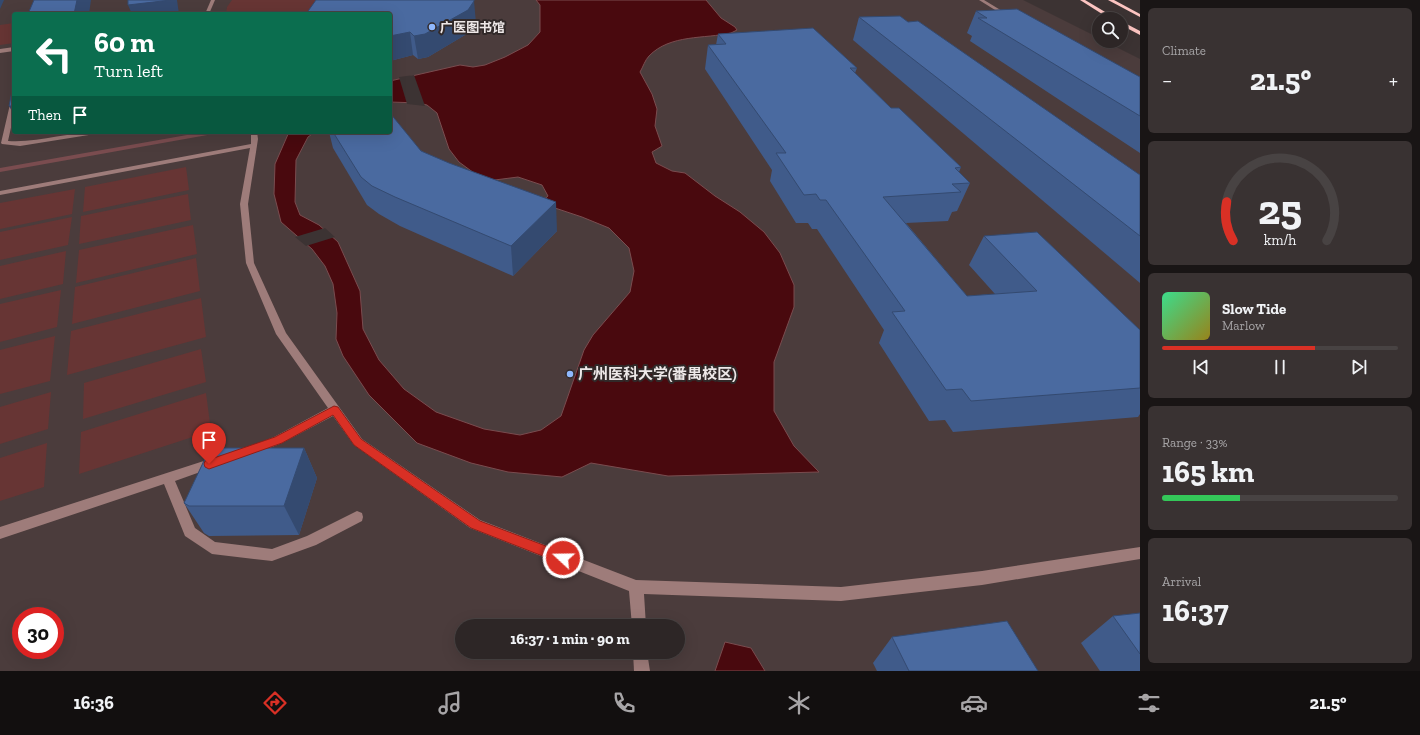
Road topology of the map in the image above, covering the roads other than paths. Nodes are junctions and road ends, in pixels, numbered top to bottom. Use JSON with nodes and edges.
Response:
{"nodes":[{"id":1,"x":213,"y":0,"type":"edge"},
{"id":2,"x":981,"y":0,"type":"edge"},
{"id":3,"x":1082,"y":0,"type":"edge"},
{"id":4,"x":1110,"y":0,"type":"edge"},
{"id":5,"x":209,"y":12,"type":"edge"},
{"id":6,"x":1102,"y":12,"type":"edge"},
{"id":7,"x":1140,"y":16,"type":"edge"},
{"id":8,"x":1015,"y":20,"type":"edge"},
{"id":9,"x":1128,"y":27,"type":"edge"},
{"id":10,"x":1140,"y":34,"type":"edge"},
{"id":11,"x":12,"y":49,"type":"edge"},
{"id":12,"x":0,"y":51,"type":"edge"},
{"id":13,"x":12,"y":109,"type":"edge"},
{"id":14,"x":84,"y":134,"type":"edge"},
{"id":15,"x":254,"y":139,"type":"edge"},
{"id":16,"x":0,"y":193,"type":"edge"},
{"id":17,"x":334,"y":410,"type":"junction"},
{"id":18,"x":168,"y":478,"type":"junction"},
{"id":19,"x":357,"y":517,"type":"dead end"},
{"id":20,"x":0,"y":533,"type":"edge"},
{"id":21,"x":1140,"y":553,"type":"edge"},
{"id":22,"x":636,"y":587,"type":"junction"},
{"id":23,"x":638,"y":619,"type":"edge"},
{"id":24,"x":641,"y":659,"type":"edge"},
{"id":25,"x":642,"y":671,"type":"edge"}],
"edges":[{"from":1,"to":5,"type":"street"},
{"from":2,"to":8,"type":"street"},
{"from":3,"to":6,"type":"main road"},
{"from":4,"to":7,"type":"main road"},
{"from":9,"to":10,"type":"main road"},
{"from":11,"to":12,"type":"street"},
{"from":13,"to":14,"type":"street"},
{"from":15,"to":16,"type":"street"},
{"from":15,"to":17,"type":"street"},
{"from":17,"to":18,"type":"street"},
{"from":17,"to":22,"type":"street"},
{"from":18,"to":19,"type":"street"},
{"from":18,"to":20,"type":"street"},
{"from":21,"to":22,"type":"street"},
{"from":22,"to":23,"type":"street"},
{"from":24,"to":25,"type":"street"}]}
